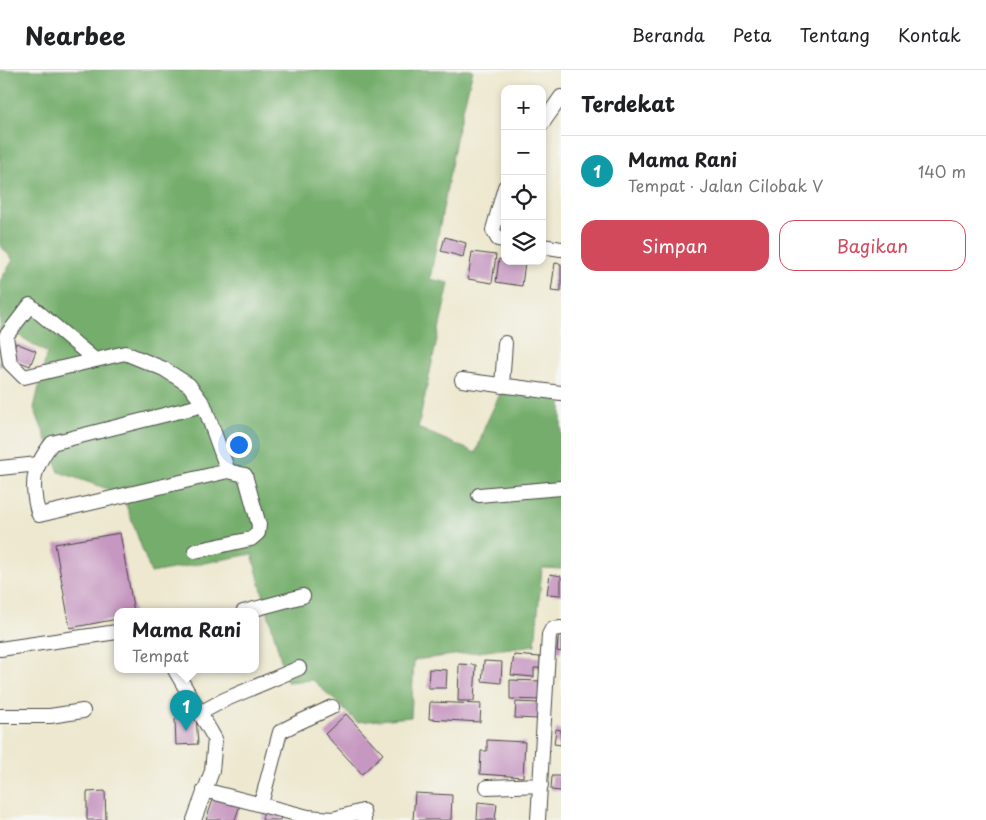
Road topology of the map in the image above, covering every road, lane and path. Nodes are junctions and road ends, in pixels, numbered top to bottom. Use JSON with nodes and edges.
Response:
{"nodes":[{"id":1,"x":561,"y":96,"type":"edge"},
{"id":2,"x":546,"y":118,"type":"edge"},
{"id":3,"x":501,"y":201,"type":"edge"},
{"id":4,"x":501,"y":239,"type":"edge"},
{"id":5,"x":546,"y":247,"type":"edge"},
{"id":6,"x":561,"y":249,"type":"edge"},
{"id":7,"x":505,"y":343,"type":"dead end"},
{"id":8,"x":95,"y":360,"type":"junction"},
{"id":9,"x":462,"y":380,"type":"dead end"},
{"id":10,"x":502,"y":386,"type":"junction"},
{"id":11,"x":561,"y":394,"type":"edge"},
{"id":12,"x":204,"y":405,"type":"junction"},
{"id":13,"x":38,"y":464,"type":"junction"},
{"id":14,"x":0,"y":468,"type":"edge"},
{"id":15,"x":228,"y":471,"type":"junction"},
{"id":16,"x":561,"y":488,"type":"edge"},
{"id":17,"x":479,"y":495,"type":"dead end"},
{"id":18,"x":196,"y":551,"type":"dead end"},
{"id":19,"x":303,"y":596,"type":"dead end"},
{"id":20,"x":259,"y":608,"type":"edge"},
{"id":21,"x":561,"y":628,"type":"edge"},
{"id":22,"x":114,"y":632,"type":"edge"},
{"id":23,"x":0,"y":650,"type":"edge"},
{"id":24,"x":292,"y":671,"type":"dead end"},
{"id":25,"x":177,"y":673,"type":"edge"},
{"id":26,"x":332,"y":707,"type":"dead end"},
{"id":27,"x":83,"y":710,"type":"dead end"},
{"id":28,"x":200,"y":713,"type":"junction"},
{"id":29,"x":0,"y":716,"type":"edge"},
{"id":30,"x":541,"y":786,"type":"junction"},
{"id":31,"x":486,"y":787,"type":"dead end"},
{"id":32,"x":204,"y":790,"type":"junction"},
{"id":33,"x":261,"y":804,"type":"junction"},
{"id":34,"x":333,"y":819,"type":"edge"},
{"id":35,"x":194,"y":820,"type":"edge"},
{"id":36,"x":364,"y":820,"type":"edge"},
{"id":37,"x":538,"y":820,"type":"edge"}],
"edges":[{"from":1,"to":2,"type":"street"},
{"from":3,"to":4,"type":"street"},
{"from":5,"to":6,"type":"street"},
{"from":7,"to":10,"type":"street"},
{"from":8,"to":8,"type":"street"},
{"from":8,"to":12,"type":"street"},
{"from":9,"to":10,"type":"street"},
{"from":10,"to":11,"type":"street"},
{"from":12,"to":13,"type":"street"},
{"from":12,"to":15,"type":"street"},
{"from":13,"to":14,"type":"street"},
{"from":13,"to":15,"type":"street"},
{"from":15,"to":18,"type":"street"},
{"from":16,"to":17,"type":"street"},
{"from":19,"to":20,"type":"street"},
{"from":21,"to":30,"type":"street"},
{"from":22,"to":23,"type":"street"},
{"from":24,"to":28,"type":"street"},
{"from":25,"to":28,"type":"street"},
{"from":26,"to":33,"type":"street"},
{"from":27,"to":29,"type":"street"},
{"from":28,"to":32,"type":"street"},
{"from":30,"to":31,"type":"street"},
{"from":30,"to":37,"type":"street"},
{"from":32,"to":33,"type":"street"},
{"from":32,"to":35,"type":"street"},
{"from":33,"to":34,"type":"street"},
{"from":34,"to":36,"type":"street"}]}
